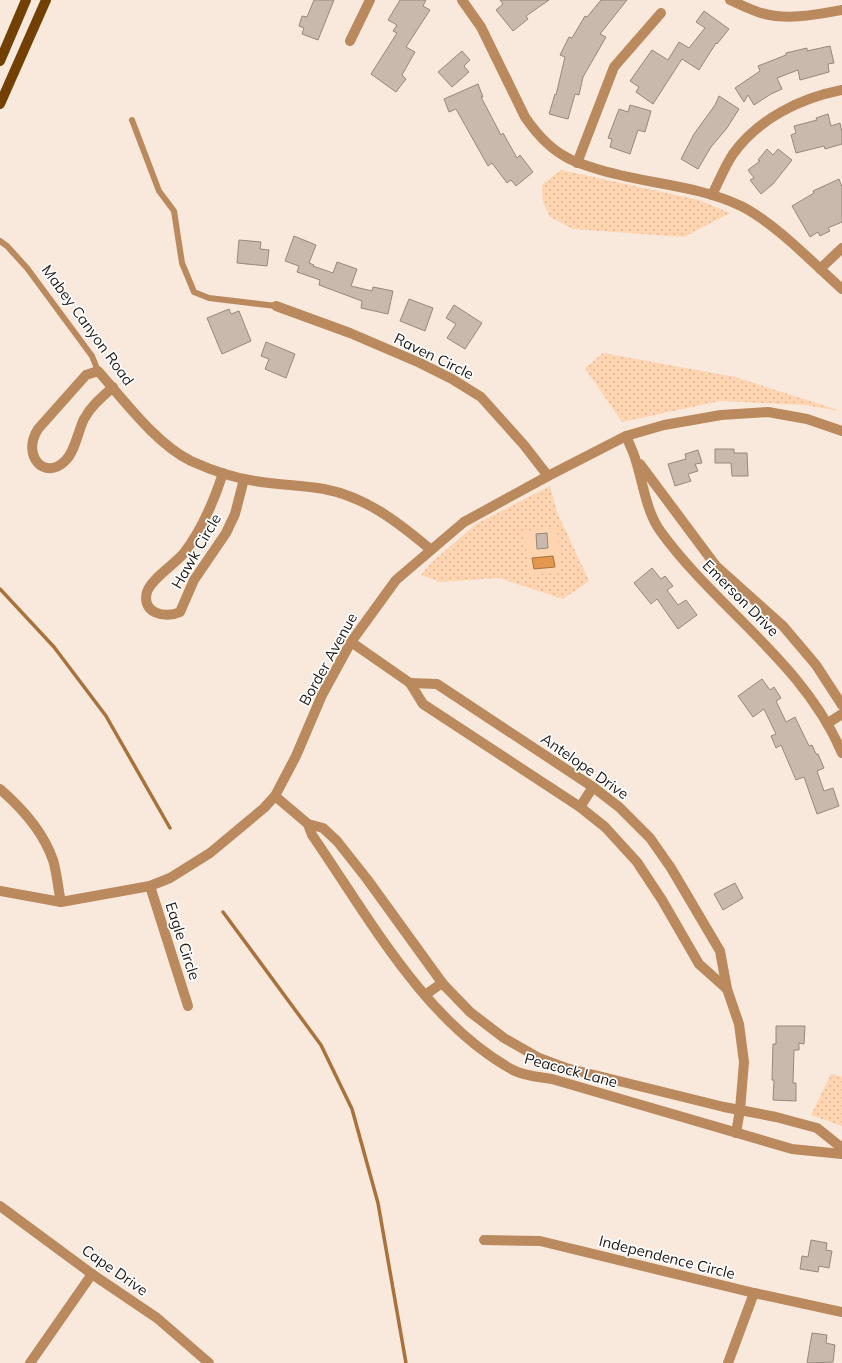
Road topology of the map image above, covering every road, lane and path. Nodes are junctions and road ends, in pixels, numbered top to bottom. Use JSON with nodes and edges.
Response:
{"nodes":[{"id":1,"x":26,"y":0,"type":"edge"},
{"id":2,"x":46,"y":0,"type":"edge"},
{"id":3,"x":370,"y":0,"type":"edge"},
{"id":4,"x":730,"y":0,"type":"edge"},
{"id":5,"x":465,"y":1,"type":"edge"},
{"id":6,"x":748,"y":3,"type":"edge"},
{"id":7,"x":842,"y":10,"type":"edge"},
{"id":8,"x":661,"y":13,"type":"dead end"},
{"id":9,"x":350,"y":41,"type":"dead end"},
{"id":10,"x":0,"y":61,"type":"edge"},
{"id":11,"x":842,"y":90,"type":"edge"},
{"id":12,"x":0,"y":104,"type":"edge"},
{"id":13,"x":132,"y":120,"type":"dead end"},
{"id":14,"x":577,"y":163,"type":"junction"},
{"id":15,"x":712,"y":195,"type":"junction"},
{"id":16,"x":0,"y":241,"type":"edge"},
{"id":17,"x":842,"y":248,"type":"edge"},
{"id":18,"x":820,"y":269,"type":"junction"},
{"id":19,"x":842,"y":289,"type":"edge"},
{"id":20,"x":276,"y":306,"type":"joint"},
{"id":21,"x":98,"y":371,"type":"junction"},
{"id":22,"x":113,"y":387,"type":"junction"},
{"id":23,"x":842,"y":431,"type":"edge"},
{"id":24,"x":626,"y":436,"type":"junction"},
{"id":25,"x":634,"y":456,"type":"junction"},
{"id":26,"x":223,"y":472,"type":"junction"},
{"id":27,"x":548,"y":476,"type":"junction"},
{"id":28,"x":244,"y":479,"type":"junction"},
{"id":29,"x":430,"y":549,"type":"junction"},
{"id":30,"x":351,"y":642,"type":"junction"},
{"id":31,"x":410,"y":683,"type":"junction"},
{"id":32,"x":842,"y":705,"type":"edge"},
{"id":33,"x":842,"y":714,"type":"edge"},
{"id":34,"x":828,"y":723,"type":"junction"},
{"id":35,"x":839,"y":739,"type":"edge"},
{"id":36,"x":842,"y":753,"type":"edge"},
{"id":37,"x":593,"y":787,"type":"junction"},
{"id":38,"x":0,"y":789,"type":"edge"},
{"id":39,"x":275,"y":796,"type":"junction"},
{"id":40,"x":580,"y":806,"type":"junction"},
{"id":41,"x":308,"y":824,"type":"junction"},
{"id":42,"x":150,"y":886,"type":"junction"},
{"id":43,"x":0,"y":891,"type":"edge"},
{"id":44,"x":61,"y":902,"type":"junction"},
{"id":45,"x":442,"y":983,"type":"junction"},
{"id":46,"x":727,"y":989,"type":"junction"},
{"id":47,"x":425,"y":995,"type":"junction"},
{"id":48,"x":188,"y":1006,"type":"dead end"},
{"id":49,"x":740,"y":1110,"type":"junction"},
{"id":50,"x":736,"y":1133,"type":"junction"},
{"id":51,"x":842,"y":1148,"type":"edge"},
{"id":52,"x":842,"y":1154,"type":"edge"},
{"id":53,"x":0,"y":1206,"type":"edge"},
{"id":54,"x":484,"y":1240,"type":"dead end"},
{"id":55,"x":92,"y":1274,"type":"junction"},
{"id":56,"x":754,"y":1293,"type":"junction"},
{"id":57,"x":842,"y":1312,"type":"edge"},
{"id":58,"x":30,"y":1363,"type":"edge"},
{"id":59,"x":209,"y":1363,"type":"edge"},
{"id":60,"x":728,"y":1363,"type":"edge"}],
"edges":[{"from":1,"to":10,"type":"main road"},
{"from":2,"to":12,"type":"main road"},
{"from":3,"to":9,"type":"street"},
{"from":4,"to":6,"type":"street"},
{"from":5,"to":14,"type":"street"},
{"from":6,"to":7,"type":"street"},
{"from":8,"to":14,"type":"street"},
{"from":11,"to":15,"type":"street"},
{"from":13,"to":20,"type":"lane"},
{"from":14,"to":15,"type":"street"},
{"from":15,"to":18,"type":"street"},
{"from":16,"to":21,"type":"lane","name":"Mabey Canyon Road"},
{"from":17,"to":18,"type":"street"},
{"from":18,"to":19,"type":"street"},
{"from":20,"to":27,"type":"street","name":"Raven Circle"},
{"from":21,"to":22,"type":"street","name":"Mabey Canyon Road"},
{"from":21,"to":22,"type":"street"},
{"from":22,"to":26,"type":"street","name":"Mabey Canyon Road"},
{"from":23,"to":24,"type":"street","name":"Border Avenue"},
{"from":24,"to":25,"type":"street","name":"Emerson Drive"},
{"from":24,"to":27,"type":"street","name":"Border Avenue"},
{"from":25,"to":32,"type":"street","name":"Emerson Drive"},
{"from":25,"to":34,"type":"street","name":"Emerson Drive"},
{"from":26,"to":28,"type":"street","name":"Mabey Canyon Road"},
{"from":26,"to":28,"type":"street","name":"Hawk Circle"},
{"from":27,"to":29,"type":"street","name":"Border Avenue"},
{"from":28,"to":29,"type":"street","name":"Mabey Canyon Road"},
{"from":29,"to":30,"type":"street","name":"Border Avenue"},
{"from":30,"to":31,"type":"street","name":"Antelope Drive"},
{"from":30,"to":39,"type":"street","name":"Border Avenue"},
{"from":31,"to":37,"type":"street","name":"Antelope Drive"},
{"from":31,"to":40,"type":"street","name":"Antelope Drive"},
{"from":33,"to":34,"type":"street"},
{"from":34,"to":35,"type":"street","name":"Emerson Drive"},
{"from":35,"to":36,"type":"street","name":"Emerson Drive"},
{"from":37,"to":40,"type":"street"},
{"from":37,"to":46,"type":"street","name":"Antelope Drive"},
{"from":38,"to":44,"type":"street"},
{"from":39,"to":41,"type":"street","name":"Peacock Lane"},
{"from":39,"to":42,"type":"street","name":"Border Avenue"},
{"from":40,"to":46,"type":"street","name":"Antelope Drive"},
{"from":41,"to":45,"type":"street","name":"Peacock Lane"},
{"from":41,"to":47,"type":"street","name":"Peacock Lane"},
{"from":42,"to":44,"type":"street","name":"Border Avenue"},
{"from":42,"to":48,"type":"street","name":"Eagle Circle"},
{"from":43,"to":44,"type":"street","name":"Border Avenue"},
{"from":45,"to":47,"type":"street"},
{"from":45,"to":49,"type":"street","name":"Peacock Lane"},
{"from":46,"to":49,"type":"street","name":"Antelope Drive"},
{"from":47,"to":50,"type":"street","name":"Peacock Lane"},
{"from":49,"to":50,"type":"street","name":"Antelope Drive"},
{"from":49,"to":51,"type":"street","name":"Peacock Lane"},
{"from":50,"to":52,"type":"street","name":"Peacock Lane"},
{"from":53,"to":55,"type":"street","name":"Cape Drive"},
{"from":54,"to":56,"type":"street","name":"Independence Circle"},
{"from":55,"to":58,"type":"street"},
{"from":55,"to":59,"type":"street","name":"Cape Drive"},
{"from":56,"to":57,"type":"street","name":"Independence Circle"},
{"from":56,"to":60,"type":"street"}]}
